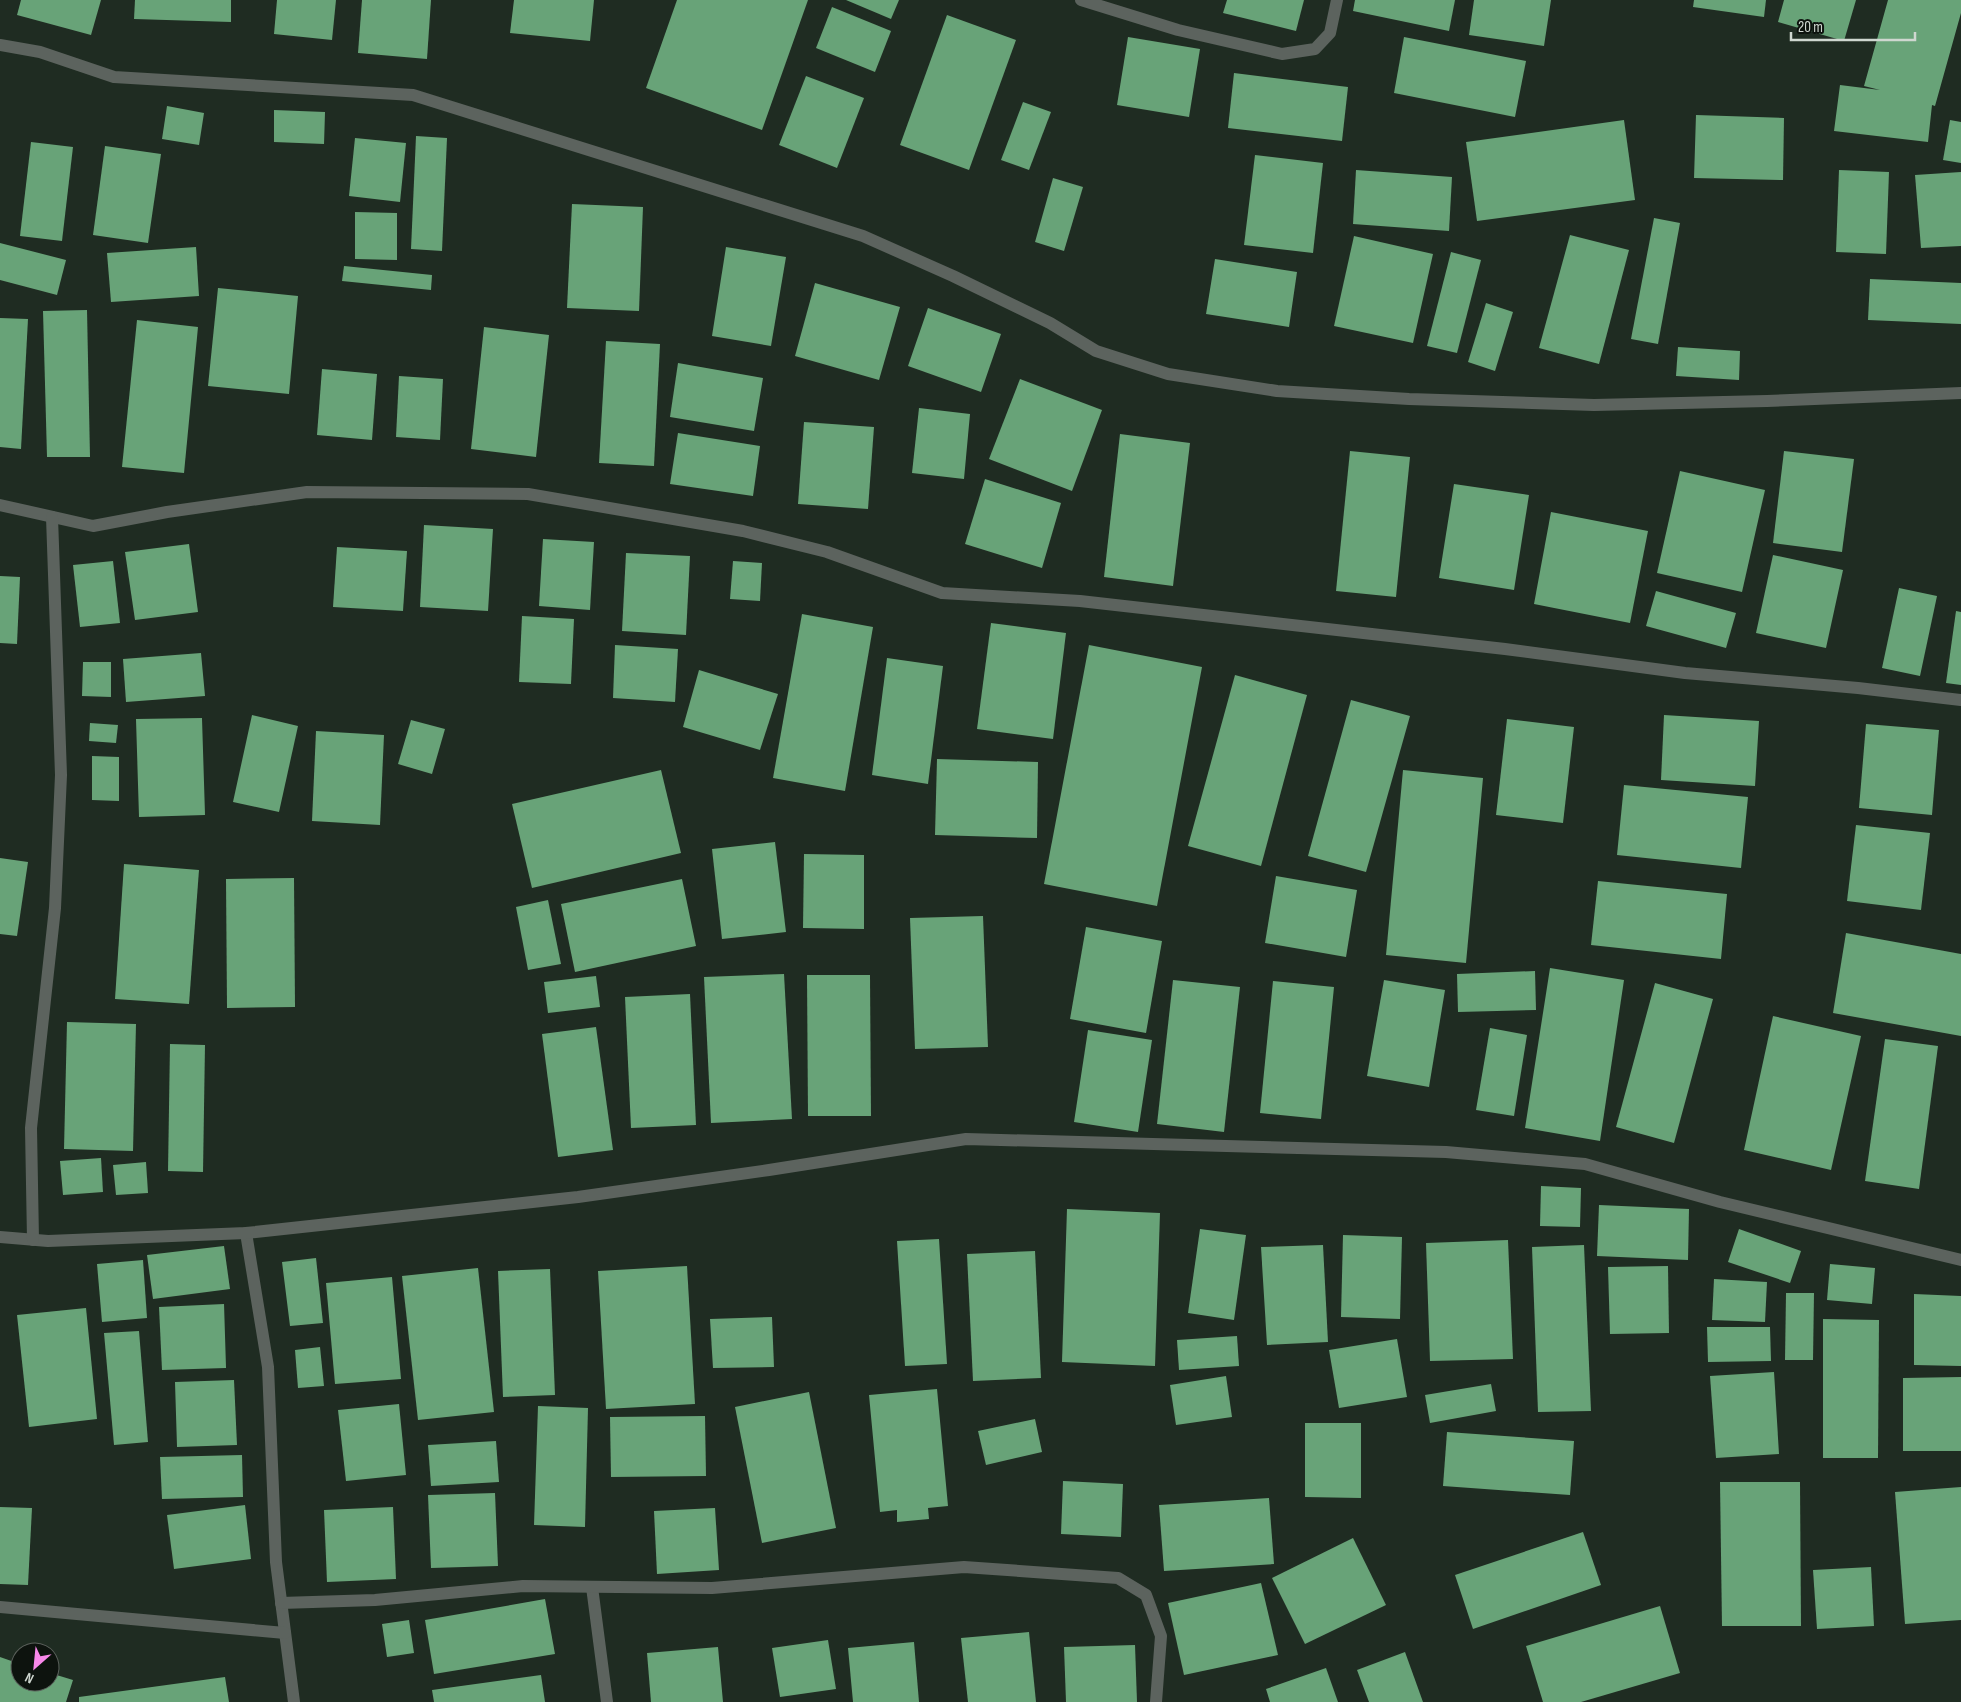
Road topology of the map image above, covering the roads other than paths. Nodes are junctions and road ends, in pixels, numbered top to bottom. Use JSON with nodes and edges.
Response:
{"nodes":[{"id":1,"x":1081,"y":0,"type":"edge"},
{"id":2,"x":1337,"y":0,"type":"edge"},
{"id":3,"x":0,"y":45,"type":"edge"},
{"id":4,"x":1961,"y":393,"type":"edge"},
{"id":5,"x":0,"y":505,"type":"edge"},
{"id":6,"x":52,"y":517,"type":"junction"},
{"id":7,"x":1961,"y":700,"type":"edge"},
{"id":8,"x":246,"y":1233,"type":"junction"},
{"id":9,"x":0,"y":1237,"type":"edge"},
{"id":10,"x":33,"y":1240,"type":"junction"},
{"id":11,"x":1961,"y":1260,"type":"edge"},
{"id":12,"x":592,"y":1587,"type":"junction"},
{"id":13,"x":281,"y":1603,"type":"junction"},
{"id":14,"x":0,"y":1606,"type":"edge"},
{"id":15,"x":285,"y":1633,"type":"junction"},
{"id":16,"x":294,"y":1702,"type":"edge"},
{"id":17,"x":607,"y":1702,"type":"edge"},
{"id":18,"x":1156,"y":1702,"type":"edge"}],
"edges":[{"from":1,"to":2,"type":"street"},
{"from":3,"to":4,"type":"street"},
{"from":5,"to":6,"type":"street"},
{"from":6,"to":7,"type":"street"},
{"from":6,"to":10,"type":"street"},
{"from":8,"to":10,"type":"street"},
{"from":8,"to":11,"type":"street"},
{"from":8,"to":13,"type":"street"},
{"from":9,"to":10,"type":"street"},
{"from":12,"to":13,"type":"street"},
{"from":12,"to":17,"type":"street"},
{"from":12,"to":18,"type":"street"},
{"from":13,"to":15,"type":"street"},
{"from":14,"to":15,"type":"street"},
{"from":15,"to":16,"type":"street"}]}
